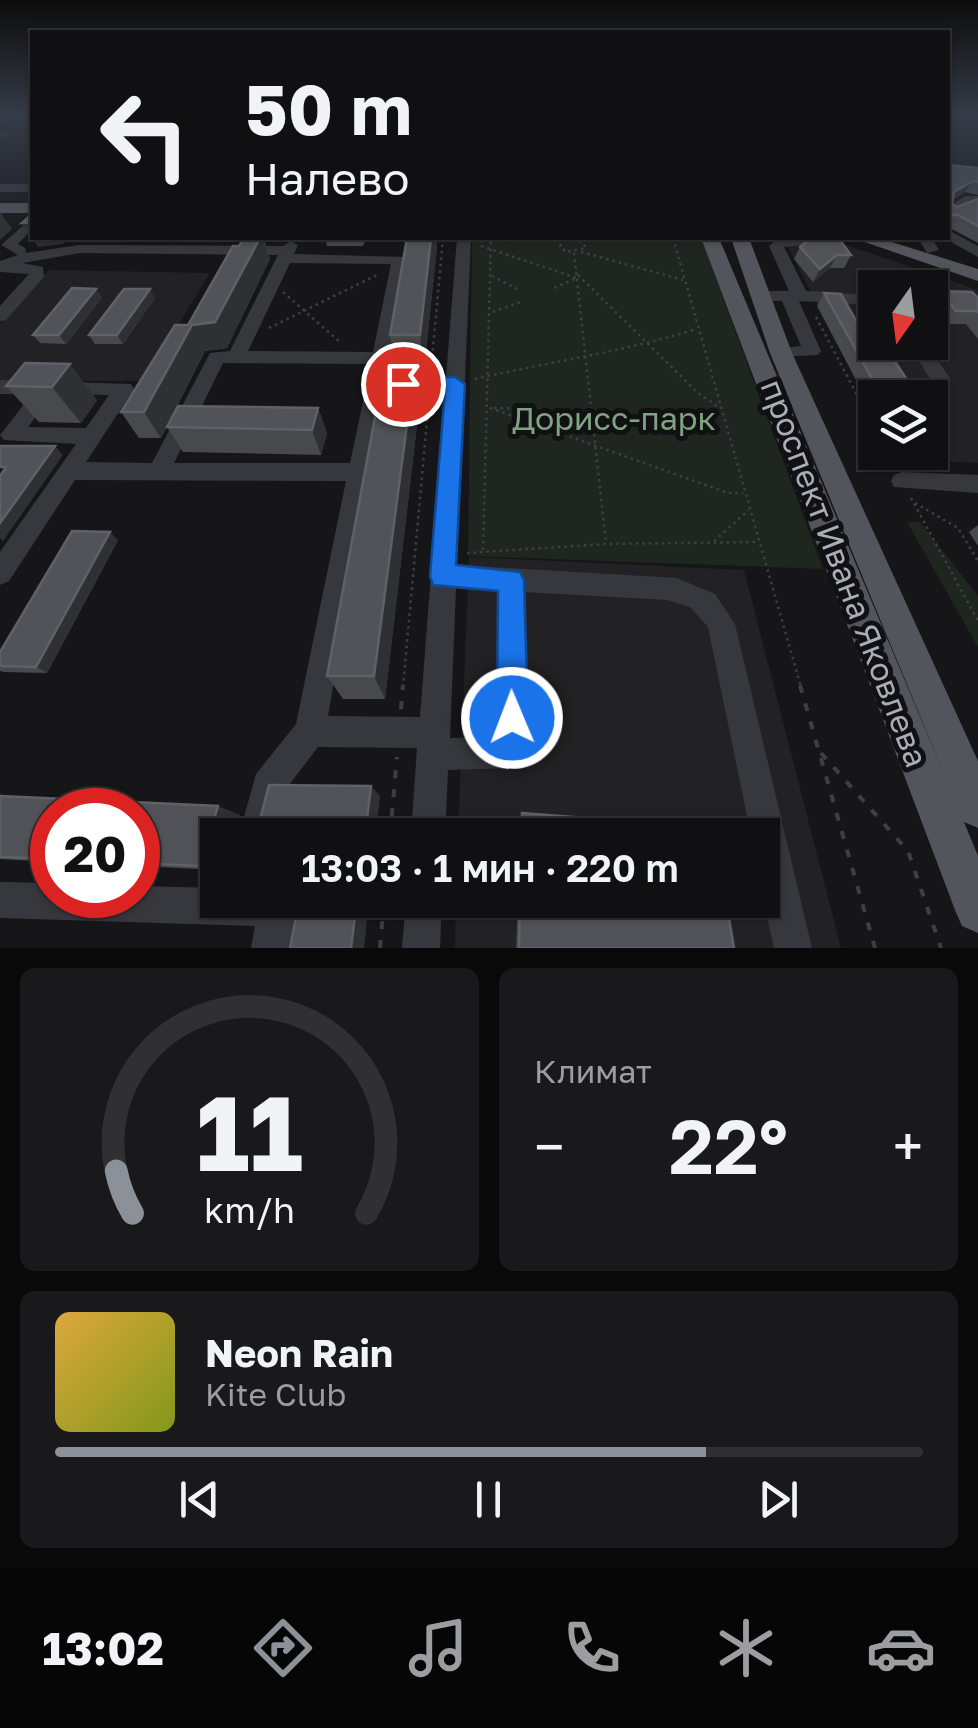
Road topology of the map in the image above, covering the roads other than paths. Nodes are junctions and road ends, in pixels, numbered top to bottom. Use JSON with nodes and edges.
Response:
{"nodes":[{"id":1,"x":0,"y":188,"type":"edge"},
{"id":2,"x":30,"y":188,"type":"edge"},
{"id":3,"x":977,"y":192,"type":"edge"},
{"id":4,"x":0,"y":197,"type":"edge"},
{"id":5,"x":30,"y":197,"type":"edge"},
{"id":6,"x":950,"y":206,"type":"edge"},
{"id":7,"x":0,"y":208,"type":"edge"},
{"id":8,"x":30,"y":222,"type":"edge"},
{"id":9,"x":30,"y":223,"type":"edge"},
{"id":10,"x":0,"y":224,"type":"edge"},
{"id":11,"x":30,"y":226,"type":"edge"},
{"id":12,"x":957,"y":234,"type":"edge"},
{"id":13,"x":711,"y":240,"type":"edge"},
{"id":14,"x":741,"y":240,"type":"edge"},
{"id":15,"x":811,"y":240,"type":"edge"},
{"id":16,"x":868,"y":240,"type":"edge"},
{"id":17,"x":470,"y":241,"type":"edge"},
{"id":18,"x":928,"y":244,"type":"edge"},
{"id":19,"x":289,"y":249,"type":"edge"},
{"id":20,"x":978,"y":252,"type":"edge"},
{"id":21,"x":8,"y":261,"type":"edge"},
{"id":22,"x":978,"y":265,"type":"edge"},
{"id":23,"x":978,"y":275,"type":"edge"},
{"id":24,"x":782,"y":296,"type":"junction"},
{"id":25,"x":858,"y":299,"type":"edge"},
{"id":26,"x":0,"y":316,"type":"edge"},
{"id":27,"x":240,"y":348,"type":"junction"},
{"id":28,"x":368,"y":358,"type":"junction"},
{"id":29,"x":928,"y":360,"type":"edge"},
{"id":30,"x":940,"y":377,"type":"dead end"},
{"id":31,"x":376,"y":384,"type":"junction"},
{"id":32,"x":443,"y":384,"type":"junction"},
{"id":33,"x":0,"y":387,"type":"edge"},
{"id":34,"x":47,"y":388,"type":"junction"},
{"id":35,"x":91,"y":436,"type":"junction"},
{"id":36,"x":6,"y":438,"type":"edge"},
{"id":37,"x":67,"y":471,"type":"junction"},
{"id":38,"x":158,"y":472,"type":"junction"},
{"id":39,"x":358,"y":472,"type":"junction"},
{"id":40,"x":978,"y":484,"type":"edge"},
{"id":41,"x":908,"y":491,"type":"road end"},
{"id":42,"x":2,"y":566,"type":"edge"},
{"id":43,"x":443,"y":576,"type":"junction"},
{"id":44,"x":511,"y":580,"type":"junction"},
{"id":45,"x":310,"y":731,"type":"junction"},
{"id":46,"x":432,"y":744,"type":"junction"},
{"id":47,"x":978,"y":807,"type":"edge"},
{"id":48,"x":260,"y":818,"type":"edge"},
{"id":49,"x":429,"y":818,"type":"edge"},
{"id":50,"x":0,"y":900,"type":"edge"},
{"id":51,"x":200,"y":903,"type":"edge"},
{"id":52,"x":978,"y":910,"type":"edge"},
{"id":53,"x":275,"y":918,"type":"edge"},
{"id":54,"x":423,"y":918,"type":"edge"},
{"id":55,"x":270,"y":948,"type":"edge"},
{"id":56,"x":421,"y":948,"type":"edge"},
{"id":57,"x":793,"y":948,"type":"edge"}],
"edges":[{"from":1,"to":2,"type":"street"},
{"from":3,"to":6,"type":"street"},
{"from":4,"to":5,"type":"main road"},
{"from":7,"to":8,"type":"main road"},
{"from":9,"to":10,"type":"street"},
{"from":11,"to":21,"type":"street"},
{"from":12,"to":20,"type":"street"},
{"from":13,"to":52,"type":"main road","name":"проспект Ивана Яковлева"},
{"from":14,"to":24,"type":"main road","name":"проспект Ивана Яковлева"},
{"from":15,"to":24,"type":"street"},
{"from":16,"to":23,"type":"main road"},
{"from":17,"to":32,"type":"street"},
{"from":18,"to":22,"type":"main road"},
{"from":19,"to":21,"type":"street"},
{"from":19,"to":27,"type":"street"},
{"from":19,"to":28,"type":"street"},
{"from":21,"to":26,"type":"street"},
{"from":24,"to":25,"type":"street"},
{"from":24,"to":47,"type":"main road","name":"проспект Ивана Яковлева"},
{"from":27,"to":28,"type":"street"},
{"from":27,"to":38,"type":"street"},
{"from":28,"to":31,"type":"street"},
{"from":29,"to":30,"type":"street"},
{"from":31,"to":32,"type":"street"},
{"from":31,"to":39,"type":"street"},
{"from":32,"to":43,"type":"street"},
{"from":33,"to":34,"type":"street"},
{"from":34,"to":35,"type":"street"},
{"from":34,"to":36,"type":"street"},
{"from":35,"to":36,"type":"street"},
{"from":35,"to":37,"type":"street"},
{"from":37,"to":38,"type":"street"},
{"from":37,"to":42,"type":"street"},
{"from":38,"to":39,"type":"street"},
{"from":39,"to":45,"type":"street"},
{"from":40,"to":41,"type":"street"},
{"from":43,"to":44,"type":"street"},
{"from":43,"to":46,"type":"street"},
{"from":44,"to":46,"type":"street"},
{"from":44,"to":57,"type":"street"},
{"from":45,"to":46,"type":"street"},
{"from":45,"to":48,"type":"street"},
{"from":46,"to":49,"type":"street"},
{"from":50,"to":51,"type":"street"},
{"from":53,"to":55,"type":"street"},
{"from":54,"to":56,"type":"street"}]}
